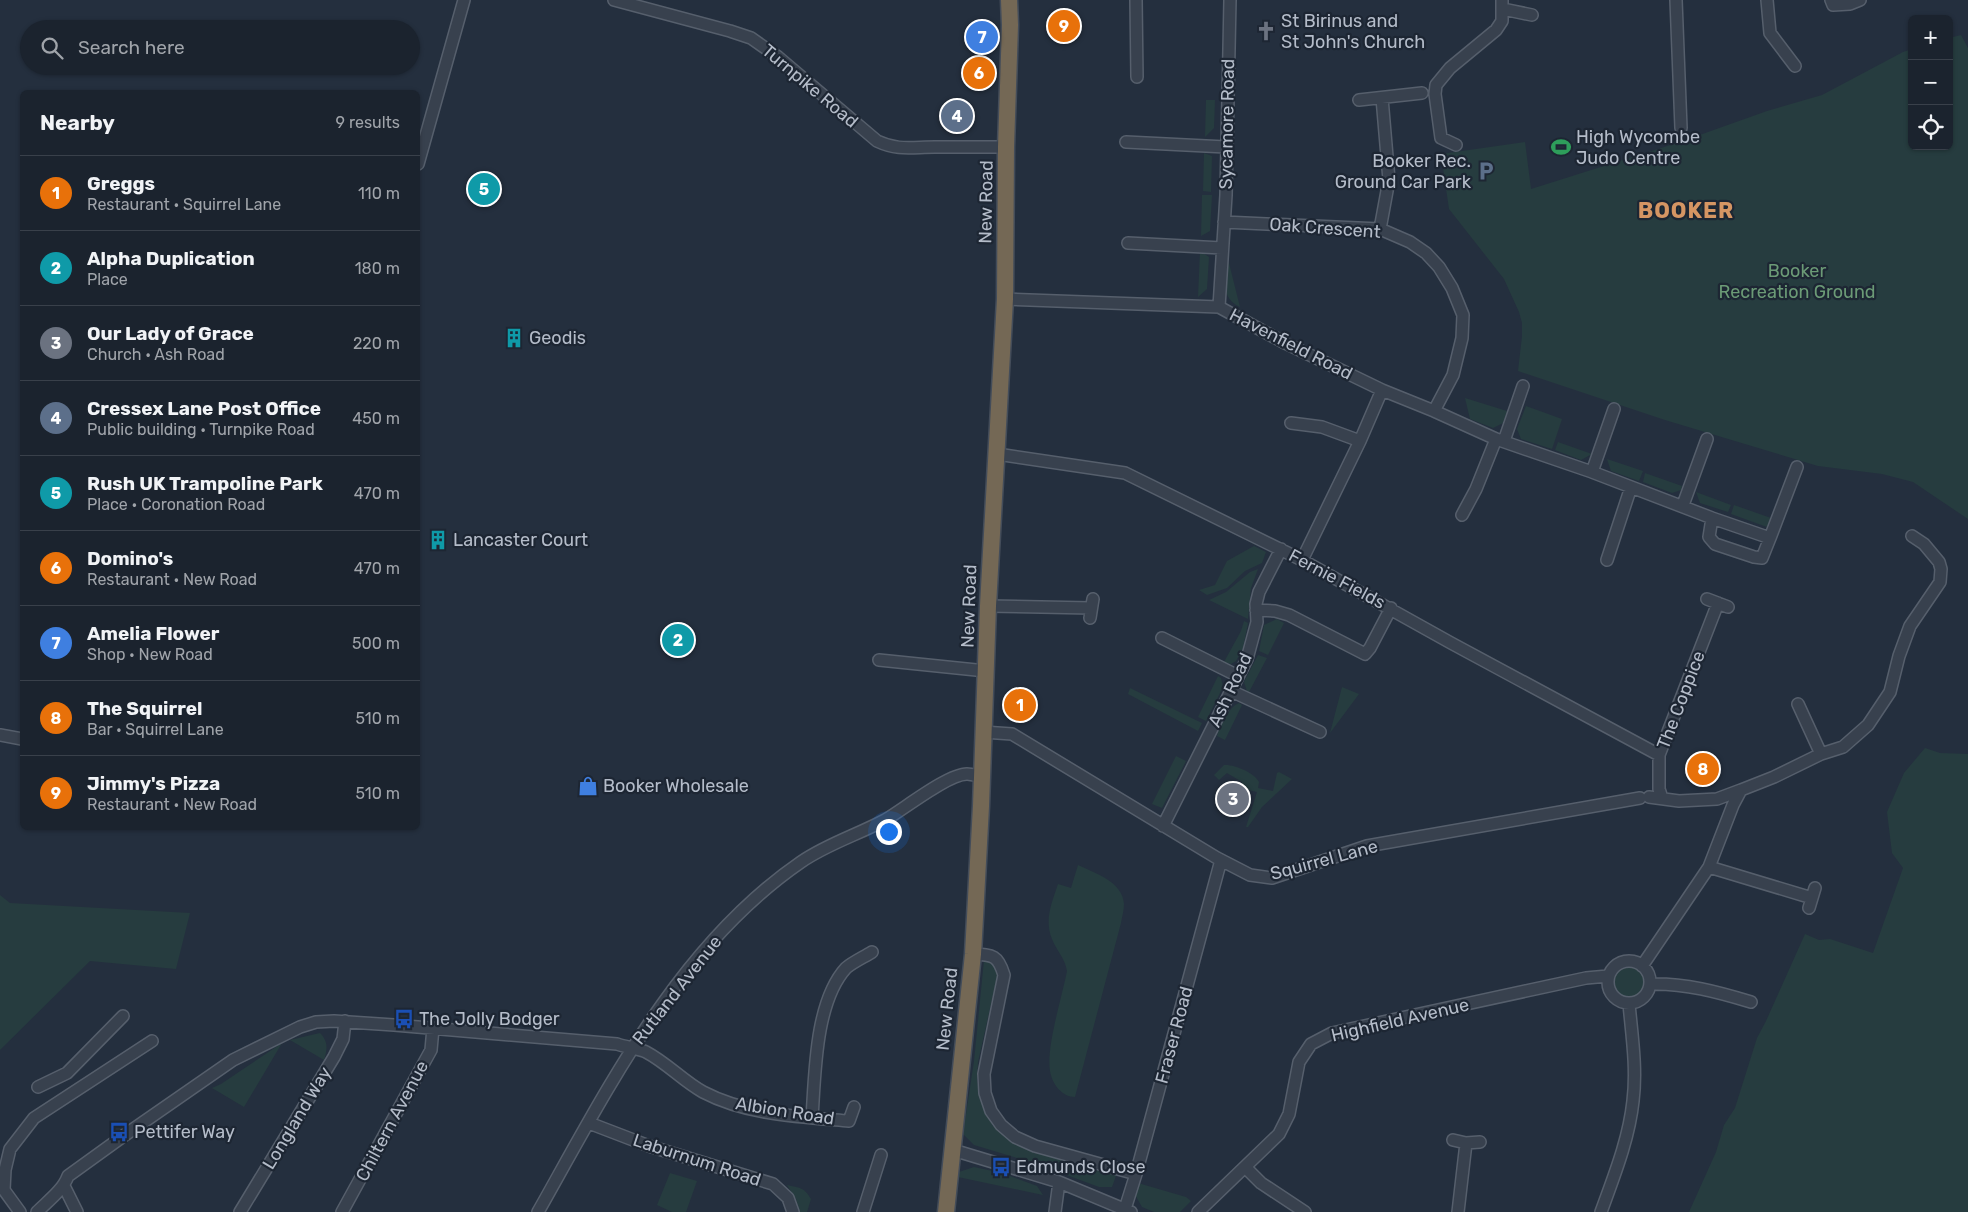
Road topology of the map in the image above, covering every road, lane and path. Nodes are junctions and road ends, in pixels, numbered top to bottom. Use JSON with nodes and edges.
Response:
{"nodes":[{"id":1,"x":464,"y":0,"type":"edge"},
{"id":2,"x":614,"y":0,"type":"edge"},
{"id":3,"x":1009,"y":0,"type":"edge"},
{"id":4,"x":1136,"y":0,"type":"edge"},
{"id":5,"x":1230,"y":0,"type":"edge"},
{"id":6,"x":1676,"y":0,"type":"edge"},
{"id":7,"x":1767,"y":0,"type":"edge"},
{"id":8,"x":1860,"y":0,"type":"edge"},
{"id":9,"x":1832,"y":2,"type":"edge"},
{"id":10,"x":1503,"y":4,"type":"edge"},
{"id":11,"x":1532,"y":15,"type":"dead end"},
{"id":12,"x":1795,"y":66,"type":"dead end"},
{"id":13,"x":1137,"y":77,"type":"dead end"},
{"id":14,"x":1422,"y":93,"type":"dead end"},
{"id":15,"x":1382,"y":98,"type":"junction"},
{"id":16,"x":1359,"y":100,"type":"dead end"},
{"id":17,"x":1682,"y":128,"type":"dead end"},
{"id":18,"x":1126,"y":142,"type":"dead end"},
{"id":19,"x":1456,"y":144,"type":"dead end"},
{"id":20,"x":1006,"y":147,"type":"junction"},
{"id":21,"x":1226,"y":147,"type":"junction"},
{"id":22,"x":420,"y":157,"type":"edge"},
{"id":23,"x":1224,"y":222,"type":"junction"},
{"id":24,"x":1380,"y":228,"type":"junction"},
{"id":25,"x":1128,"y":243,"type":"dead end"},
{"id":26,"x":1222,"y":248,"type":"junction"},
{"id":27,"x":1005,"y":299,"type":"junction"},
{"id":28,"x":1219,"y":307,"type":"junction"},
{"id":29,"x":1523,"y":386,"type":"dead end"},
{"id":30,"x":1382,"y":390,"type":"junction"},
{"id":31,"x":1614,"y":409,"type":"dead end"},
{"id":32,"x":1434,"y":411,"type":"junction"},
{"id":33,"x":1291,"y":423,"type":"dead end"},
{"id":34,"x":1707,"y":439,"type":"dead end"},
{"id":35,"x":1500,"y":440,"type":"junction"},
{"id":36,"x":1360,"y":441,"type":"junction"},
{"id":37,"x":997,"y":454,"type":"junction"},
{"id":38,"x":1797,"y":467,"type":"dead end"},
{"id":39,"x":1592,"y":472,"type":"junction"},
{"id":40,"x":1631,"y":487,"type":"junction"},
{"id":41,"x":1682,"y":505,"type":"junction"},
{"id":42,"x":1462,"y":516,"type":"dead end"},
{"id":43,"x":1712,"y":518,"type":"junction"},
{"id":44,"x":1912,"y":536,"type":"dead end"},
{"id":45,"x":1770,"y":538,"type":"junction"},
{"id":46,"x":1281,"y":549,"type":"junction"},
{"id":47,"x":1302,"y":560,"type":"junction"},
{"id":48,"x":1607,"y":560,"type":"dead end"},
{"id":49,"x":1718,"y":603,"type":"dead end"},
{"id":50,"x":988,"y":606,"type":"junction"},
{"id":51,"x":1091,"y":608,"type":"dead end"},
{"id":52,"x":1391,"y":608,"type":"junction"},
{"id":53,"x":1256,"y":610,"type":"junction"},
{"id":54,"x":1162,"y":638,"type":"dead end"},
{"id":55,"x":879,"y":660,"type":"dead end"},
{"id":56,"x":986,"y":671,"type":"junction"},
{"id":57,"x":1238,"y":676,"type":"junction"},
{"id":58,"x":1231,"y":691,"type":"junction"},
{"id":59,"x":1798,"y":704,"type":"dead end"},
{"id":60,"x":983,"y":732,"type":"junction"},
{"id":61,"x":1320,"y":732,"type":"dead end"},
{"id":62,"x":0,"y":735,"type":"edge"},
{"id":63,"x":20,"y":740,"type":"edge"},
{"id":64,"x":1821,"y":754,"type":"junction"},
{"id":65,"x":1659,"y":755,"type":"junction"},
{"id":66,"x":982,"y":777,"type":"junction"},
{"id":67,"x":1742,"y":790,"type":"junction"},
{"id":68,"x":1662,"y":798,"type":"junction"},
{"id":69,"x":1163,"y":826,"type":"junction"},
{"id":70,"x":1221,"y":860,"type":"junction"},
{"id":71,"x":1709,"y":867,"type":"junction"},
{"id":72,"x":1812,"y":898,"type":"dead end"},
{"id":73,"x":872,"y":952,"type":"dead end"},
{"id":74,"x":973,"y":954,"type":"junction"},
{"id":75,"x":1642,"y":966,"type":"junction"},
{"id":76,"x":1608,"y":976,"type":"junction"},
{"id":77,"x":1650,"y":984,"type":"junction"},
{"id":78,"x":1751,"y":1002,"type":"dead end"},
{"id":79,"x":1630,"y":1004,"type":"junction"},
{"id":80,"x":123,"y":1016,"type":"dead end"},
{"id":81,"x":345,"y":1021,"type":"junction"},
{"id":82,"x":434,"y":1028,"type":"junction"},
{"id":83,"x":152,"y":1041,"type":"dead end"},
{"id":84,"x":632,"y":1049,"type":"junction"},
{"id":85,"x":67,"y":1073,"type":"junction"},
{"id":86,"x":38,"y":1086,"type":"dead end"},
{"id":87,"x":80,"y":1089,"type":"junction"},
{"id":88,"x":854,"y":1107,"type":"dead end"},
{"id":89,"x":812,"y":1118,"type":"junction"},
{"id":90,"x":589,"y":1122,"type":"junction"},
{"id":91,"x":1453,"y":1140,"type":"dead end"},
{"id":92,"x":1480,"y":1142,"type":"dead end"},
{"id":93,"x":1466,"y":1143,"type":"junction"},
{"id":94,"x":953,"y":1150,"type":"junction"},
{"id":95,"x":881,"y":1155,"type":"dead end"},
{"id":96,"x":1246,"y":1168,"type":"junction"},
{"id":97,"x":1136,"y":1174,"type":"junction"},
{"id":98,"x":1059,"y":1182,"type":"junction"},
{"id":99,"x":64,"y":1186,"type":"junction"},
{"id":100,"x":1128,"y":1210,"type":"edge"},
{"id":101,"x":20,"y":1212,"type":"edge"},
{"id":102,"x":37,"y":1212,"type":"edge"},
{"id":103,"x":77,"y":1212,"type":"edge"},
{"id":104,"x":240,"y":1212,"type":"edge"},
{"id":105,"x":342,"y":1212,"type":"edge"},
{"id":106,"x":538,"y":1212,"type":"edge"},
{"id":107,"x":793,"y":1212,"type":"edge"},
{"id":108,"x":863,"y":1212,"type":"edge"},
{"id":109,"x":946,"y":1212,"type":"edge"},
{"id":110,"x":1055,"y":1212,"type":"edge"},
{"id":111,"x":1198,"y":1212,"type":"edge"},
{"id":112,"x":1305,"y":1212,"type":"edge"},
{"id":113,"x":1458,"y":1212,"type":"edge"},
{"id":114,"x":1601,"y":1212,"type":"edge"}],
"edges":[{"from":1,"to":22,"type":"street"},
{"from":2,"to":20,"type":"street","name":"Turnpike Road"},
{"from":3,"to":20,"type":"highway","name":"New Road"},
{"from":4,"to":13,"type":"street"},
{"from":5,"to":21,"type":"street","name":"Sycamore Road"},
{"from":6,"to":17,"type":"street"},
{"from":7,"to":12,"type":"street"},
{"from":8,"to":9,"type":"street"},
{"from":10,"to":11,"type":"street"},
{"from":10,"to":19,"type":"street"},
{"from":14,"to":15,"type":"street"},
{"from":15,"to":16,"type":"street"},
{"from":15,"to":24,"type":"street"},
{"from":18,"to":21,"type":"street"},
{"from":20,"to":27,"type":"highway","name":"New Road"},
{"from":21,"to":23,"type":"street","name":"Sycamore Road"},
{"from":23,"to":24,"type":"street","name":"Oak Crescent"},
{"from":23,"to":26,"type":"street","name":"Sycamore Road"},
{"from":24,"to":32,"type":"street","name":"Oak Crescent"},
{"from":25,"to":26,"type":"street"},
{"from":26,"to":28,"type":"street","name":"Sycamore Road"},
{"from":27,"to":28,"type":"street","name":"Havenfield Road"},
{"from":27,"to":37,"type":"highway","name":"New Road"},
{"from":28,"to":30,"type":"street","name":"Havenfield Road"},
{"from":29,"to":35,"type":"street"},
{"from":30,"to":32,"type":"street","name":"Havenfield Road"},
{"from":30,"to":36,"type":"street"},
{"from":31,"to":39,"type":"street"},
{"from":32,"to":35,"type":"street","name":"Havenfield Road"},
{"from":33,"to":36,"type":"street"},
{"from":34,"to":41,"type":"street"},
{"from":35,"to":39,"type":"street","name":"Havenfield Road"},
{"from":35,"to":42,"type":"street"},
{"from":36,"to":47,"type":"street"},
{"from":37,"to":46,"type":"street","name":"Fernie Fields"},
{"from":37,"to":50,"type":"highway","name":"New Road"},
{"from":38,"to":45,"type":"street"},
{"from":39,"to":40,"type":"street","name":"Havenfield Road"},
{"from":40,"to":41,"type":"street","name":"Havenfield Road"},
{"from":40,"to":48,"type":"street"},
{"from":41,"to":43,"type":"street","name":"Havenfield Road"},
{"from":43,"to":45,"type":"street","name":"Havenfield Road"},
{"from":43,"to":45,"type":"street"},
{"from":44,"to":64,"type":"street","name":"Squirrel Lane"},
{"from":46,"to":47,"type":"street","name":"Fernie Fields"},
{"from":46,"to":53,"type":"street","name":"Ash Road"},
{"from":47,"to":52,"type":"street","name":"Fernie Fields"},
{"from":49,"to":65,"type":"street","name":"The Coppice"},
{"from":50,"to":51,"type":"street"},
{"from":50,"to":56,"type":"highway","name":"New Road"},
{"from":52,"to":53,"type":"street"},
{"from":52,"to":65,"type":"street","name":"Fernie Fields"},
{"from":53,"to":57,"type":"street","name":"Ash Road"},
{"from":54,"to":57,"type":"street"},
{"from":55,"to":56,"type":"street"},
{"from":56,"to":60,"type":"highway","name":"New Road"},
{"from":57,"to":58,"type":"street","name":"Ash Road"},
{"from":58,"to":61,"type":"street"},
{"from":58,"to":69,"type":"street","name":"Ash Road"},
{"from":59,"to":64,"type":"street"},
{"from":60,"to":66,"type":"highway","name":"New Road"},
{"from":60,"to":69,"type":"street","name":"Squirrel Lane"},
{"from":62,"to":63,"type":"street"},
{"from":64,"to":67,"type":"street","name":"Squirrel Lane"},
{"from":65,"to":68,"type":"street","name":"The Coppice"},
{"from":66,"to":74,"type":"highway","name":"New Road"},
{"from":66,"to":84,"type":"street","name":"Rutland Avenue"},
{"from":67,"to":68,"type":"street","name":"Squirrel Lane"},
{"from":67,"to":71,"type":"street"},
{"from":68,"to":70,"type":"street","name":"Squirrel Lane"},
{"from":69,"to":70,"type":"street","name":"Squirrel Lane"},
{"from":70,"to":97,"type":"street","name":"Fraser Road"},
{"from":71,"to":72,"type":"street"},
{"from":71,"to":75,"type":"street"},
{"from":73,"to":89,"type":"street"},
{"from":74,"to":94,"type":"highway","name":"New Road"},
{"from":74,"to":97,"type":"street"},
{"from":75,"to":76,"type":"street"},
{"from":75,"to":77,"type":"street"},
{"from":76,"to":79,"type":"street"},
{"from":76,"to":96,"type":"street","name":"Highfield Avenue"},
{"from":77,"to":78,"type":"street"},
{"from":77,"to":79,"type":"street"},
{"from":79,"to":114,"type":"street"},
{"from":80,"to":85,"type":"street"},
{"from":81,"to":82,"type":"street","name":"Albion Road"},
{"from":81,"to":99,"type":"street","name":"Albion Road"},
{"from":81,"to":104,"type":"street","name":"Longland Way"},
{"from":82,"to":84,"type":"street","name":"Albion Road"},
{"from":82,"to":105,"type":"street","name":"Chiltern Avenue"},
{"from":83,"to":87,"type":"street"},
{"from":84,"to":89,"type":"street","name":"Albion Road"},
{"from":84,"to":90,"type":"street","name":"Rutland Avenue"},
{"from":85,"to":86,"type":"street"},
{"from":85,"to":87,"type":"street"},
{"from":87,"to":101,"type":"street"},
{"from":88,"to":89,"type":"street","name":"Albion Road"},
{"from":90,"to":106,"type":"street","name":"Rutland Avenue"},
{"from":90,"to":107,"type":"street","name":"Laburnum Road"},
{"from":91,"to":93,"type":"street"},
{"from":92,"to":93,"type":"street"},
{"from":93,"to":113,"type":"street"},
{"from":94,"to":98,"type":"street"},
{"from":94,"to":109,"type":"highway","name":"New Road"},
{"from":95,"to":108,"type":"street"},
{"from":96,"to":111,"type":"street","name":"Highfield Avenue"},
{"from":96,"to":112,"type":"street"},
{"from":97,"to":100,"type":"street","name":"Fraser Road"},
{"from":98,"to":100,"type":"street"},
{"from":98,"to":110,"type":"street"},
{"from":99,"to":102,"type":"street","name":"Albion Road"},
{"from":99,"to":103,"type":"street"}]}
